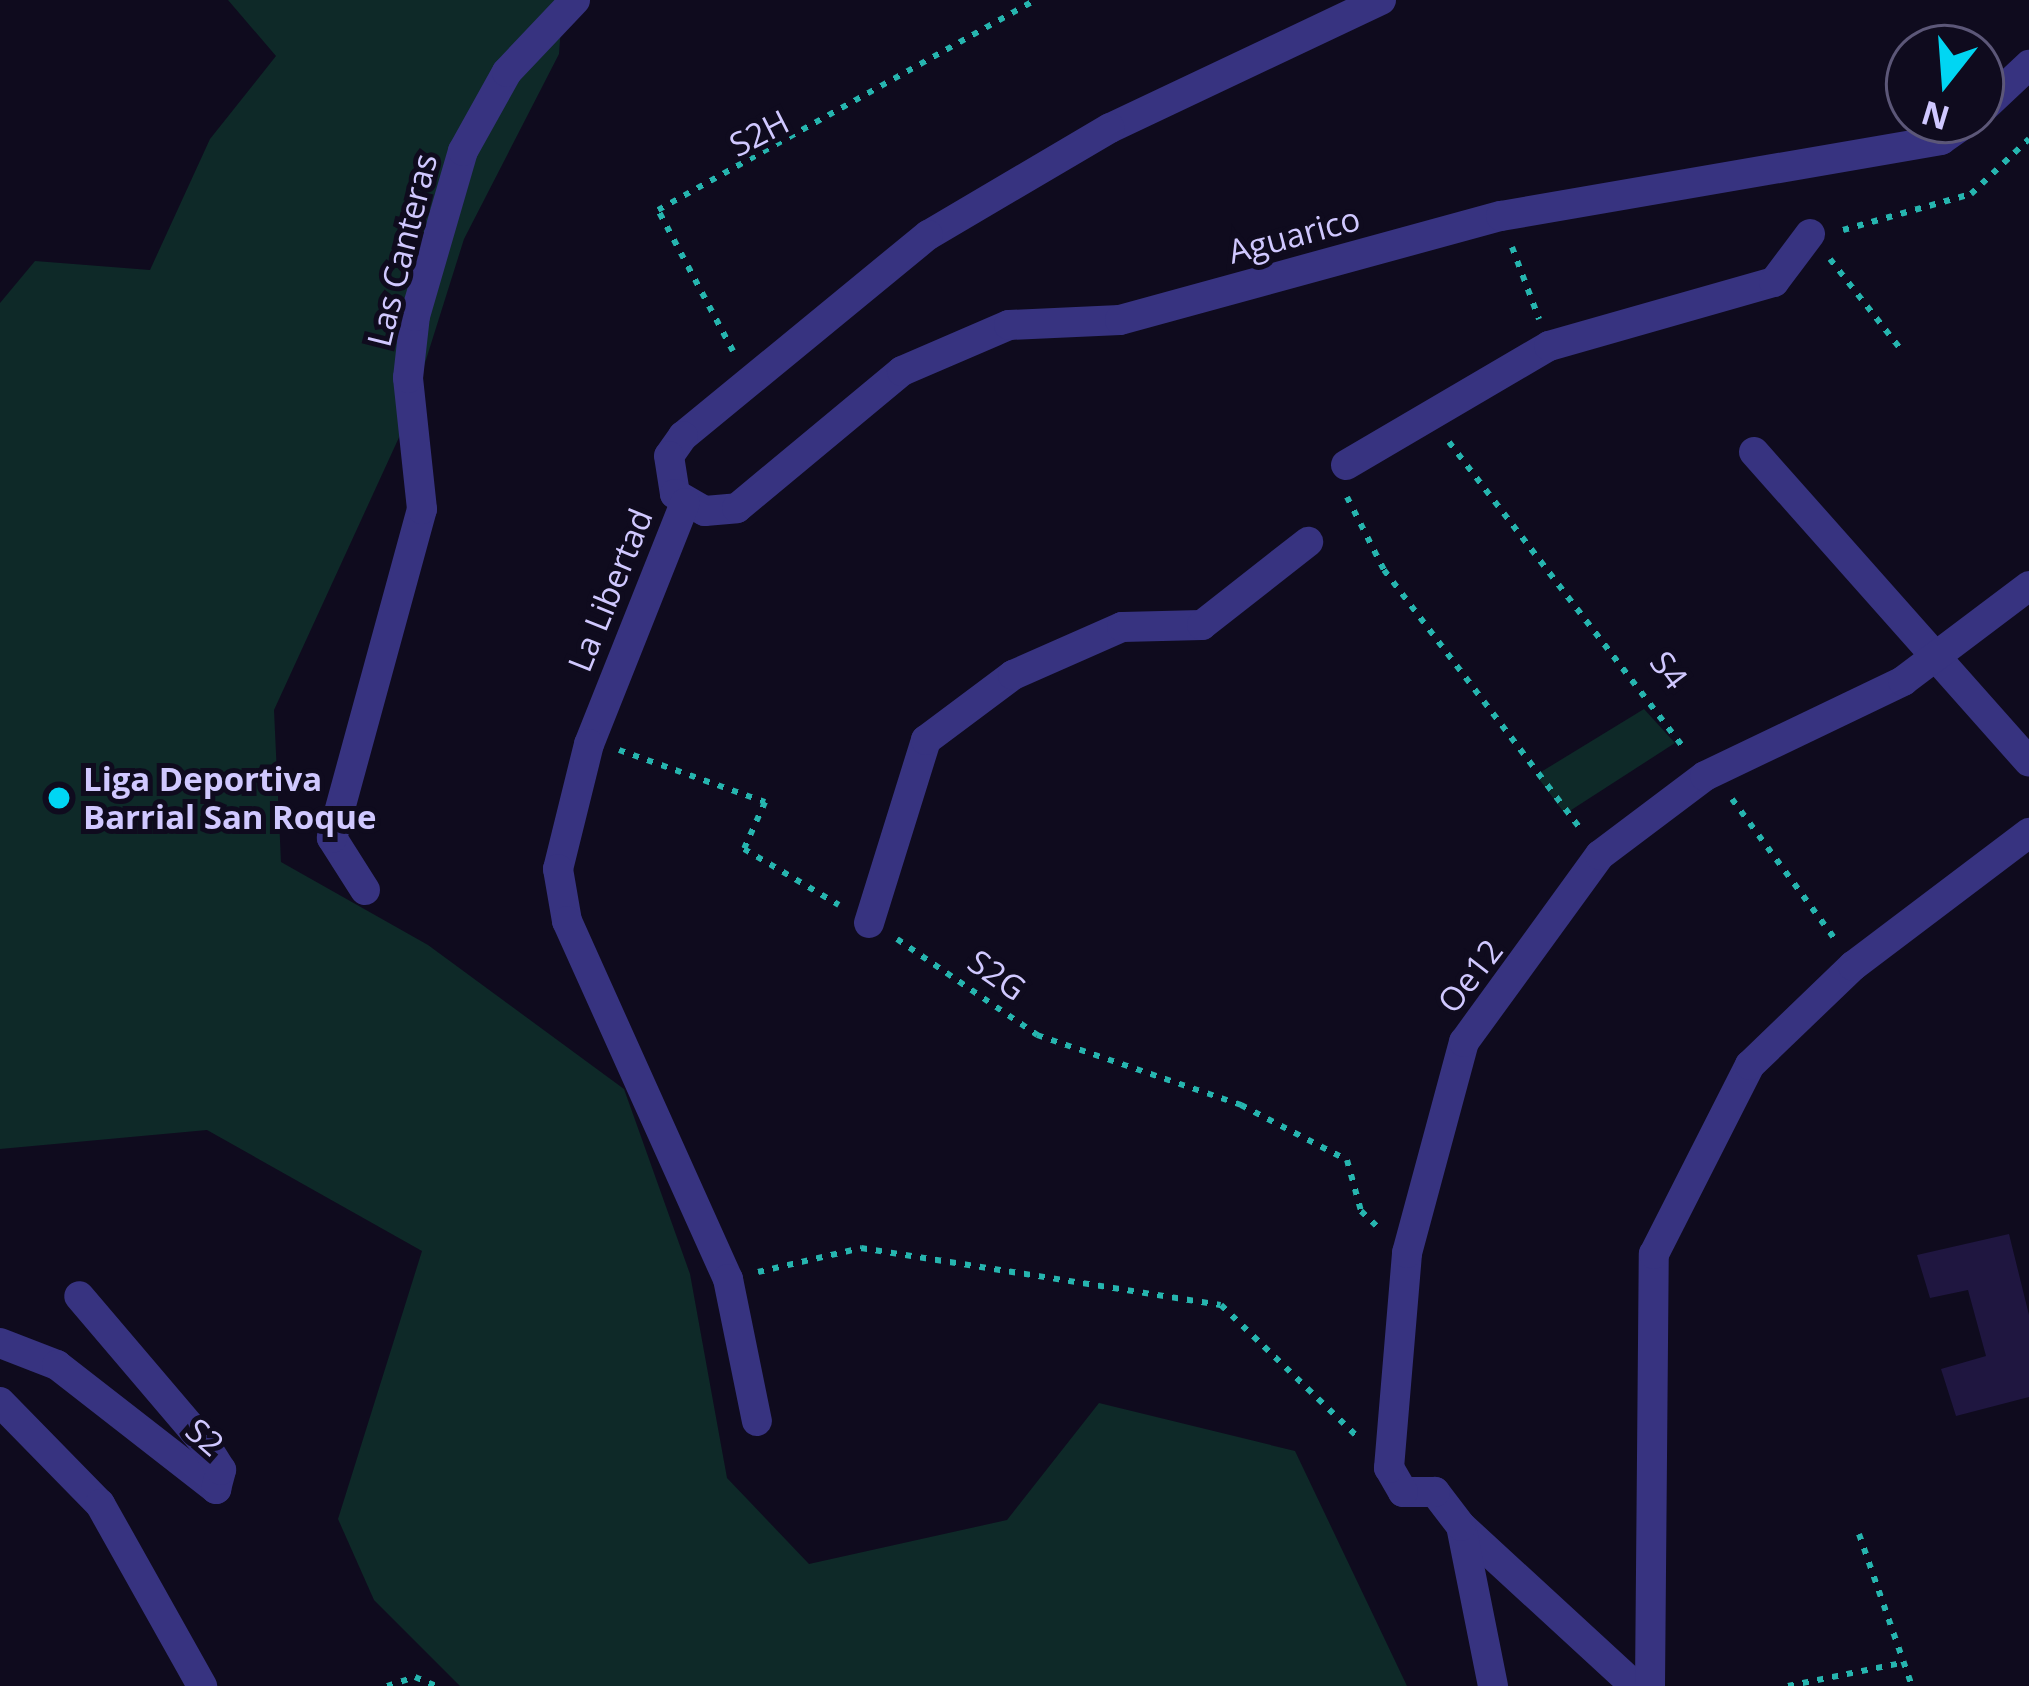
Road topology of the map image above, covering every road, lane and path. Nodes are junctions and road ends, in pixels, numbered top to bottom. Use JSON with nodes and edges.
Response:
{"nodes":[{"id":1,"x":574,"y":0,"type":"edge"},
{"id":2,"x":1036,"y":0,"type":"edge"},
{"id":3,"x":1381,"y":0,"type":"edge"},
{"id":4,"x":2029,"y":65,"type":"edge"},
{"id":5,"x":2005,"y":88,"type":"edge"},
{"id":6,"x":2029,"y":139,"type":"edge"},
{"id":7,"x":1918,"y":144,"type":"edge"},
{"id":8,"x":1501,"y":216,"type":"junction"},
{"id":9,"x":1810,"y":234,"type":"junction"},
{"id":10,"x":1549,"y":346,"type":"junction"},
{"id":11,"x":1904,"y":352,"type":"dead end"},
{"id":12,"x":746,"y":376,"type":"junction"},
{"id":13,"x":1429,"y":415,"type":"junction"},
{"id":14,"x":1754,"y":452,"type":"dead end"},
{"id":15,"x":1346,"y":465,"type":"joint"},
{"id":16,"x":685,"y":503,"type":"junction"},
{"id":17,"x":1308,"y":542,"type":"dead end"},
{"id":18,"x":2029,"y":586,"type":"edge"},
{"id":19,"x":1930,"y":662,"type":"junction"},
{"id":20,"x":589,"y":744,"type":"junction"},
{"id":21,"x":2029,"y":762,"type":"edge"},
{"id":22,"x":1705,"y":776,"type":"junction"},
{"id":23,"x":2029,"y":833,"type":"edge"},
{"id":24,"x":1600,"y":855,"type":"junction"},
{"id":25,"x":364,"y":890,"type":"dead end"},
{"id":26,"x":869,"y":923,"type":"junction"},
{"id":27,"x":1853,"y":966,"type":"junction"},
{"id":28,"x":1407,"y":1253,"type":"junction"},
{"id":29,"x":728,"y":1279,"type":"junction"},
{"id":30,"x":79,"y":1296,"type":"dead end"},
{"id":31,"x":0,"y":1343,"type":"edge"},
{"id":32,"x":0,"y":1402,"type":"edge"},
{"id":33,"x":757,"y":1421,"type":"dead end"},
{"id":34,"x":1389,"y":1468,"type":"junction"},
{"id":35,"x":1461,"y":1526,"type":"junction"},
{"id":36,"x":1859,"y":1534,"type":"dead end"},
{"id":37,"x":1906,"y":1663,"type":"junction"},
{"id":38,"x":202,"y":1686,"type":"edge"},
{"id":39,"x":387,"y":1686,"type":"edge"},
{"id":40,"x":436,"y":1686,"type":"edge"},
{"id":41,"x":1493,"y":1686,"type":"edge"},
{"id":42,"x":1635,"y":1686,"type":"edge"},
{"id":43,"x":1650,"y":1686,"type":"edge"},
{"id":44,"x":1788,"y":1686,"type":"edge"},
{"id":45,"x":1912,"y":1686,"type":"edge"}],
"edges":[{"from":1,"to":25,"type":"street","name":"Las Canteras"},
{"from":2,"to":12,"type":"path","name":"S2H"},
{"from":3,"to":12,"type":"street","name":"La Libertad"},
{"from":4,"to":5,"type":"street"},
{"from":6,"to":9,"type":"path"},
{"from":7,"to":8,"type":"street","name":"Aguarico"},
{"from":8,"to":10,"type":"path"},
{"from":8,"to":16,"type":"street","name":"Aguarico"},
{"from":9,"to":10,"type":"street"},
{"from":9,"to":11,"type":"path"},
{"from":10,"to":13,"type":"street"},
{"from":12,"to":16,"type":"street","name":"La Libertad"},
{"from":13,"to":15,"type":"street"},
{"from":13,"to":22,"type":"path","name":"S4"},
{"from":14,"to":19,"type":"street"},
{"from":15,"to":24,"type":"path"},
{"from":16,"to":20,"type":"street","name":"La Libertad"},
{"from":17,"to":26,"type":"street"},
{"from":18,"to":19,"type":"street","name":"Oe12"},
{"from":19,"to":21,"type":"street"},
{"from":19,"to":22,"type":"street","name":"Oe12"},
{"from":20,"to":26,"type":"path","name":"S2G"},
{"from":20,"to":29,"type":"street","name":"La Libertad"},
{"from":22,"to":24,"type":"street","name":"Oe12"},
{"from":22,"to":27,"type":"path","name":"S4"},
{"from":23,"to":27,"type":"street"},
{"from":24,"to":28,"type":"street","name":"Oe12"},
{"from":26,"to":28,"type":"path","name":"S2G"},
{"from":27,"to":43,"type":"street"},
{"from":28,"to":34,"type":"street","name":"Oe12"},
{"from":29,"to":33,"type":"street","name":"La Libertad"},
{"from":29,"to":34,"type":"path"},
{"from":30,"to":31,"type":"street","name":"S2"},
{"from":32,"to":38,"type":"street"},
{"from":34,"to":35,"type":"street"},
{"from":35,"to":41,"type":"street"},
{"from":35,"to":42,"type":"street"},
{"from":36,"to":37,"type":"path"},
{"from":37,"to":44,"type":"path"},
{"from":37,"to":45,"type":"path"},
{"from":39,"to":40,"type":"path"}]}
